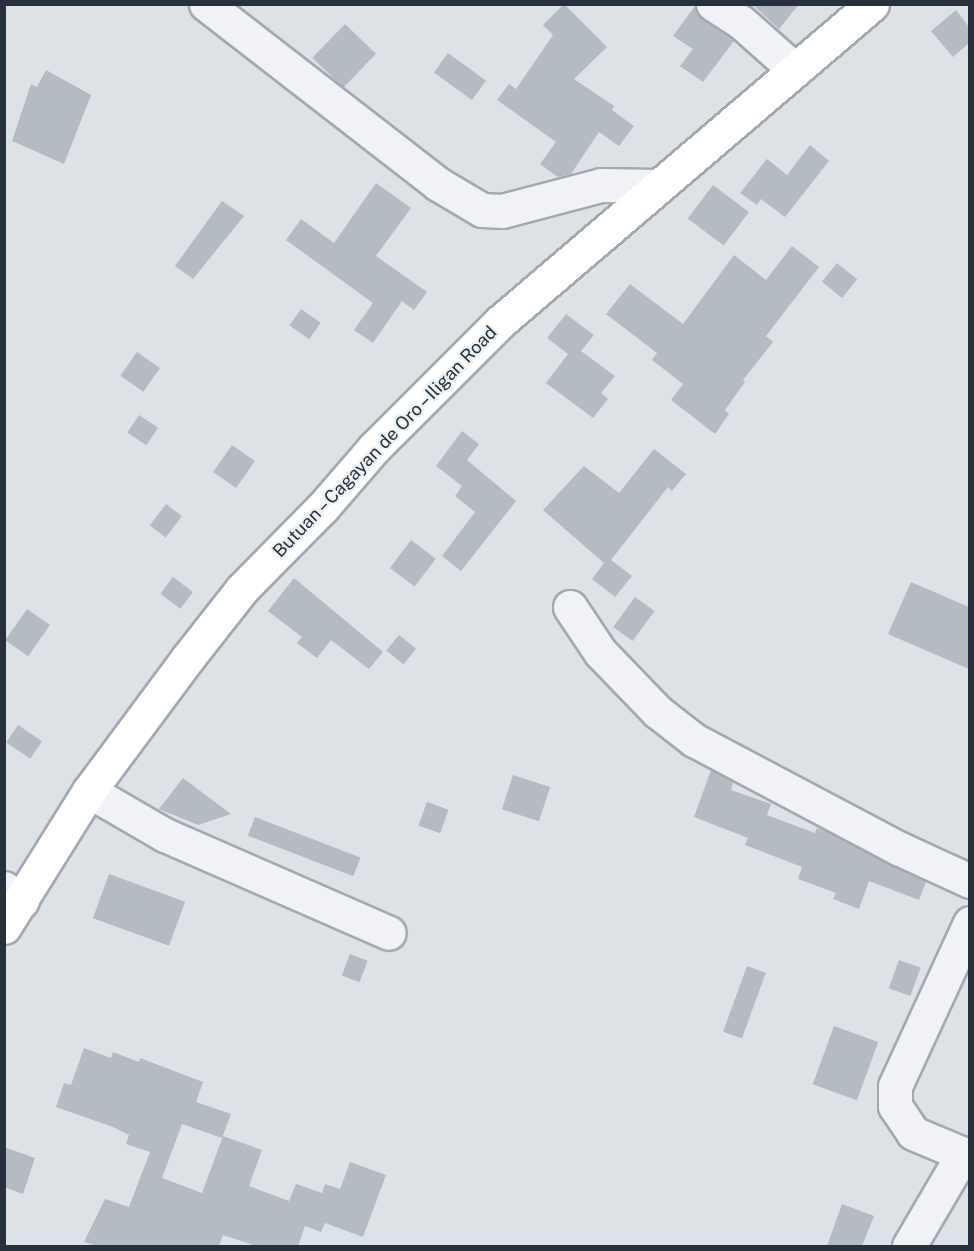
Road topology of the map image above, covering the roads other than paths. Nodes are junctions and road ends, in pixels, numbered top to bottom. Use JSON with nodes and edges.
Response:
{"nodes":[{"id":1,"x":206,"y":4,"type":"edge"},
{"id":2,"x":713,"y":4,"type":"edge"},
{"id":3,"x":872,"y":4,"type":"edge"},
{"id":4,"x":794,"y":69,"type":"junction"},
{"id":5,"x":658,"y":186,"type":"junction"},
{"id":6,"x":570,"y":607,"type":"dead end"},
{"id":7,"x":89,"y":792,"type":"junction"},
{"id":8,"x":969,"y":881,"type":"edge"},
{"id":9,"x":10,"y":905,"type":"edge"},
{"id":10,"x":969,"y":923,"type":"edge"},
{"id":11,"x":389,"y":933,"type":"dead end"},
{"id":12,"x":966,"y":1155,"type":"edge"},
{"id":13,"x":909,"y":1246,"type":"edge"}],
"edges":[{"from":1,"to":5,"type":"street"},
{"from":2,"to":4,"type":"street"},
{"from":3,"to":4,"type":"highway","name":"Butuan – Cagayan de Oro – Iligan Road"},
{"from":4,"to":5,"type":"highway","name":"Butuan – Cagayan de Oro – Iligan Road"},
{"from":5,"to":7,"type":"highway","name":"Butuan – Cagayan de Oro – Iligan Road"},
{"from":6,"to":8,"type":"street"},
{"from":7,"to":9,"type":"highway","name":"Butuan – Cagayan de Oro – Iligan Road"},
{"from":7,"to":11,"type":"street"},
{"from":10,"to":12,"type":"street"},
{"from":12,"to":13,"type":"street"}]}
